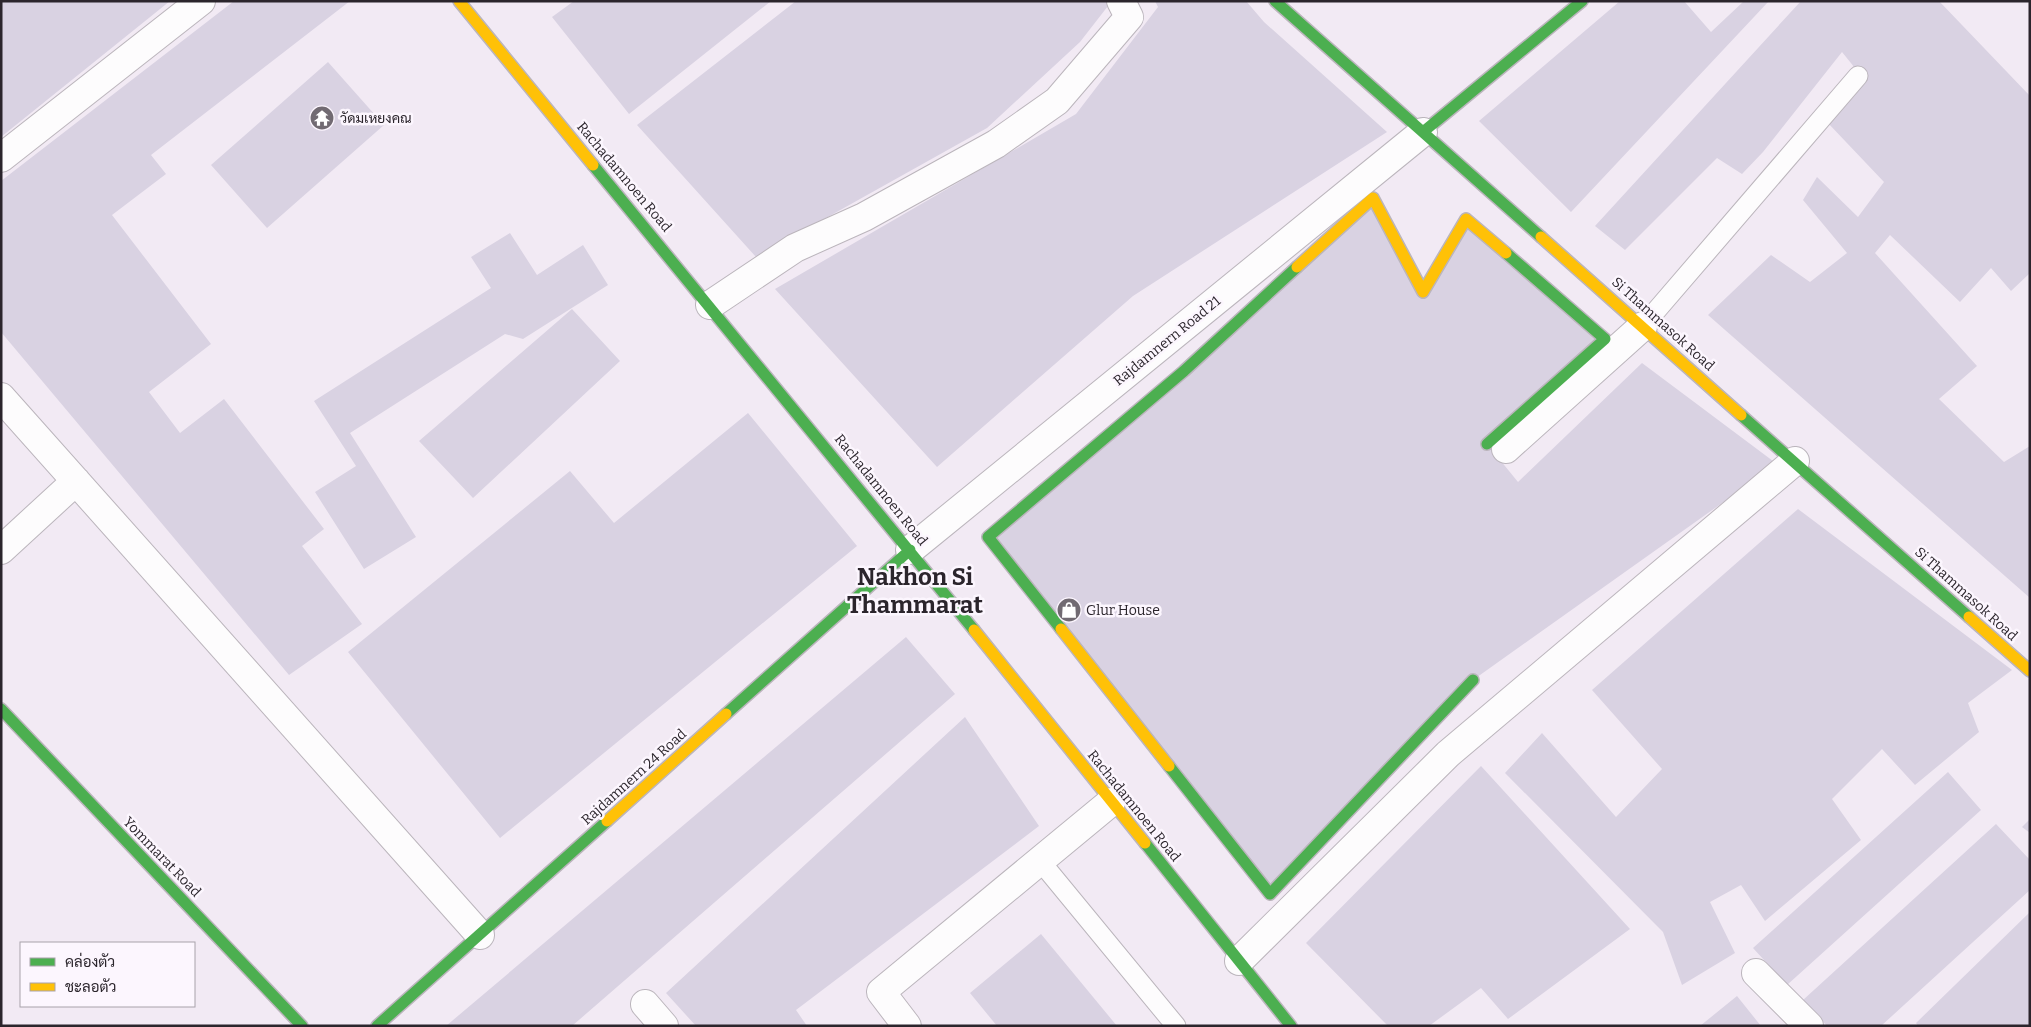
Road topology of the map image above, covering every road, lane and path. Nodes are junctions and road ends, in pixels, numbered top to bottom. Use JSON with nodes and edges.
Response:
{"nodes":[{"id":1,"x":201,"y":1,"type":"edge"},
{"id":2,"x":459,"y":1,"type":"edge"},
{"id":3,"x":1120,"y":1,"type":"edge"},
{"id":4,"x":1275,"y":1,"type":"edge"},
{"id":5,"x":1582,"y":1,"type":"edge"},
{"id":6,"x":1858,"y":76,"type":"dead end"},
{"id":7,"x":1423,"y":132,"type":"junction"},
{"id":8,"x":1,"y":158,"type":"edge"},
{"id":9,"x":710,"y":305,"type":"junction"},
{"id":10,"x":1643,"y":326,"type":"junction"},
{"id":11,"x":1,"y":396,"type":"edge"},
{"id":12,"x":1496,"y":447,"type":"joint"},
{"id":13,"x":1795,"y":461,"type":"junction"},
{"id":14,"x":76,"y":481,"type":"junction"},
{"id":15,"x":1,"y":550,"type":"edge"},
{"id":16,"x":910,"y":550,"type":"junction"},
{"id":17,"x":2030,"y":671,"type":"edge"},
{"id":18,"x":1473,"y":680,"type":"dead end"},
{"id":19,"x":1,"y":710,"type":"edge"},
{"id":20,"x":1111,"y":802,"type":"junction"},
{"id":21,"x":1040,"y":862,"type":"junction"},
{"id":22,"x":480,"y":935,"type":"junction"},
{"id":23,"x":1239,"y":961,"type":"junction"},
{"id":24,"x":1756,"y":973,"type":"dead end"},
{"id":25,"x":645,"y":1004,"type":"dead end"},
{"id":26,"x":302,"y":1026,"type":"edge"},
{"id":27,"x":377,"y":1026,"type":"edge"},
{"id":28,"x":664,"y":1026,"type":"edge"},
{"id":29,"x":908,"y":1026,"type":"edge"},
{"id":30,"x":1176,"y":1026,"type":"edge"},
{"id":31,"x":1291,"y":1026,"type":"edge"},
{"id":32,"x":1809,"y":1026,"type":"edge"}],
"edges":[{"from":1,"to":8,"type":"street"},
{"from":2,"to":9,"type":"street","name":"Rachadamnoen Road"},
{"from":3,"to":9,"type":"street"},
{"from":4,"to":7,"type":"street","name":"Si Thammasok Road"},
{"from":5,"to":7,"type":"street"},
{"from":6,"to":10,"type":"lane"},
{"from":7,"to":10,"type":"street","name":"Si Thammasok Road"},
{"from":7,"to":16,"type":"street","name":"Rajdamnern Road 21"},
{"from":9,"to":16,"type":"street","name":"Rachadamnoen Road"},
{"from":10,"to":12,"type":"street"},
{"from":10,"to":13,"type":"street","name":"Si Thammasok Road"},
{"from":11,"to":14,"type":"street"},
{"from":12,"to":18,"type":"street"},
{"from":13,"to":17,"type":"street","name":"Si Thammasok Road"},
{"from":13,"to":23,"type":"street"},
{"from":14,"to":15,"type":"street"},
{"from":14,"to":22,"type":"street"},
{"from":16,"to":20,"type":"street","name":"Rachadamnoen Road"},
{"from":16,"to":22,"type":"street","name":"Rajdamnern 24 Road"},
{"from":19,"to":26,"type":"street","name":"Yommarat Road"},
{"from":20,"to":21,"type":"street"},
{"from":20,"to":23,"type":"street","name":"Rachadamnoen Road"},
{"from":21,"to":29,"type":"street"},
{"from":21,"to":30,"type":"lane"},
{"from":22,"to":27,"type":"street","name":"Rajdamnern 24 Road"},
{"from":23,"to":31,"type":"street","name":"Rachadamnoen Road"},
{"from":24,"to":32,"type":"street"},
{"from":25,"to":28,"type":"street"}]}
